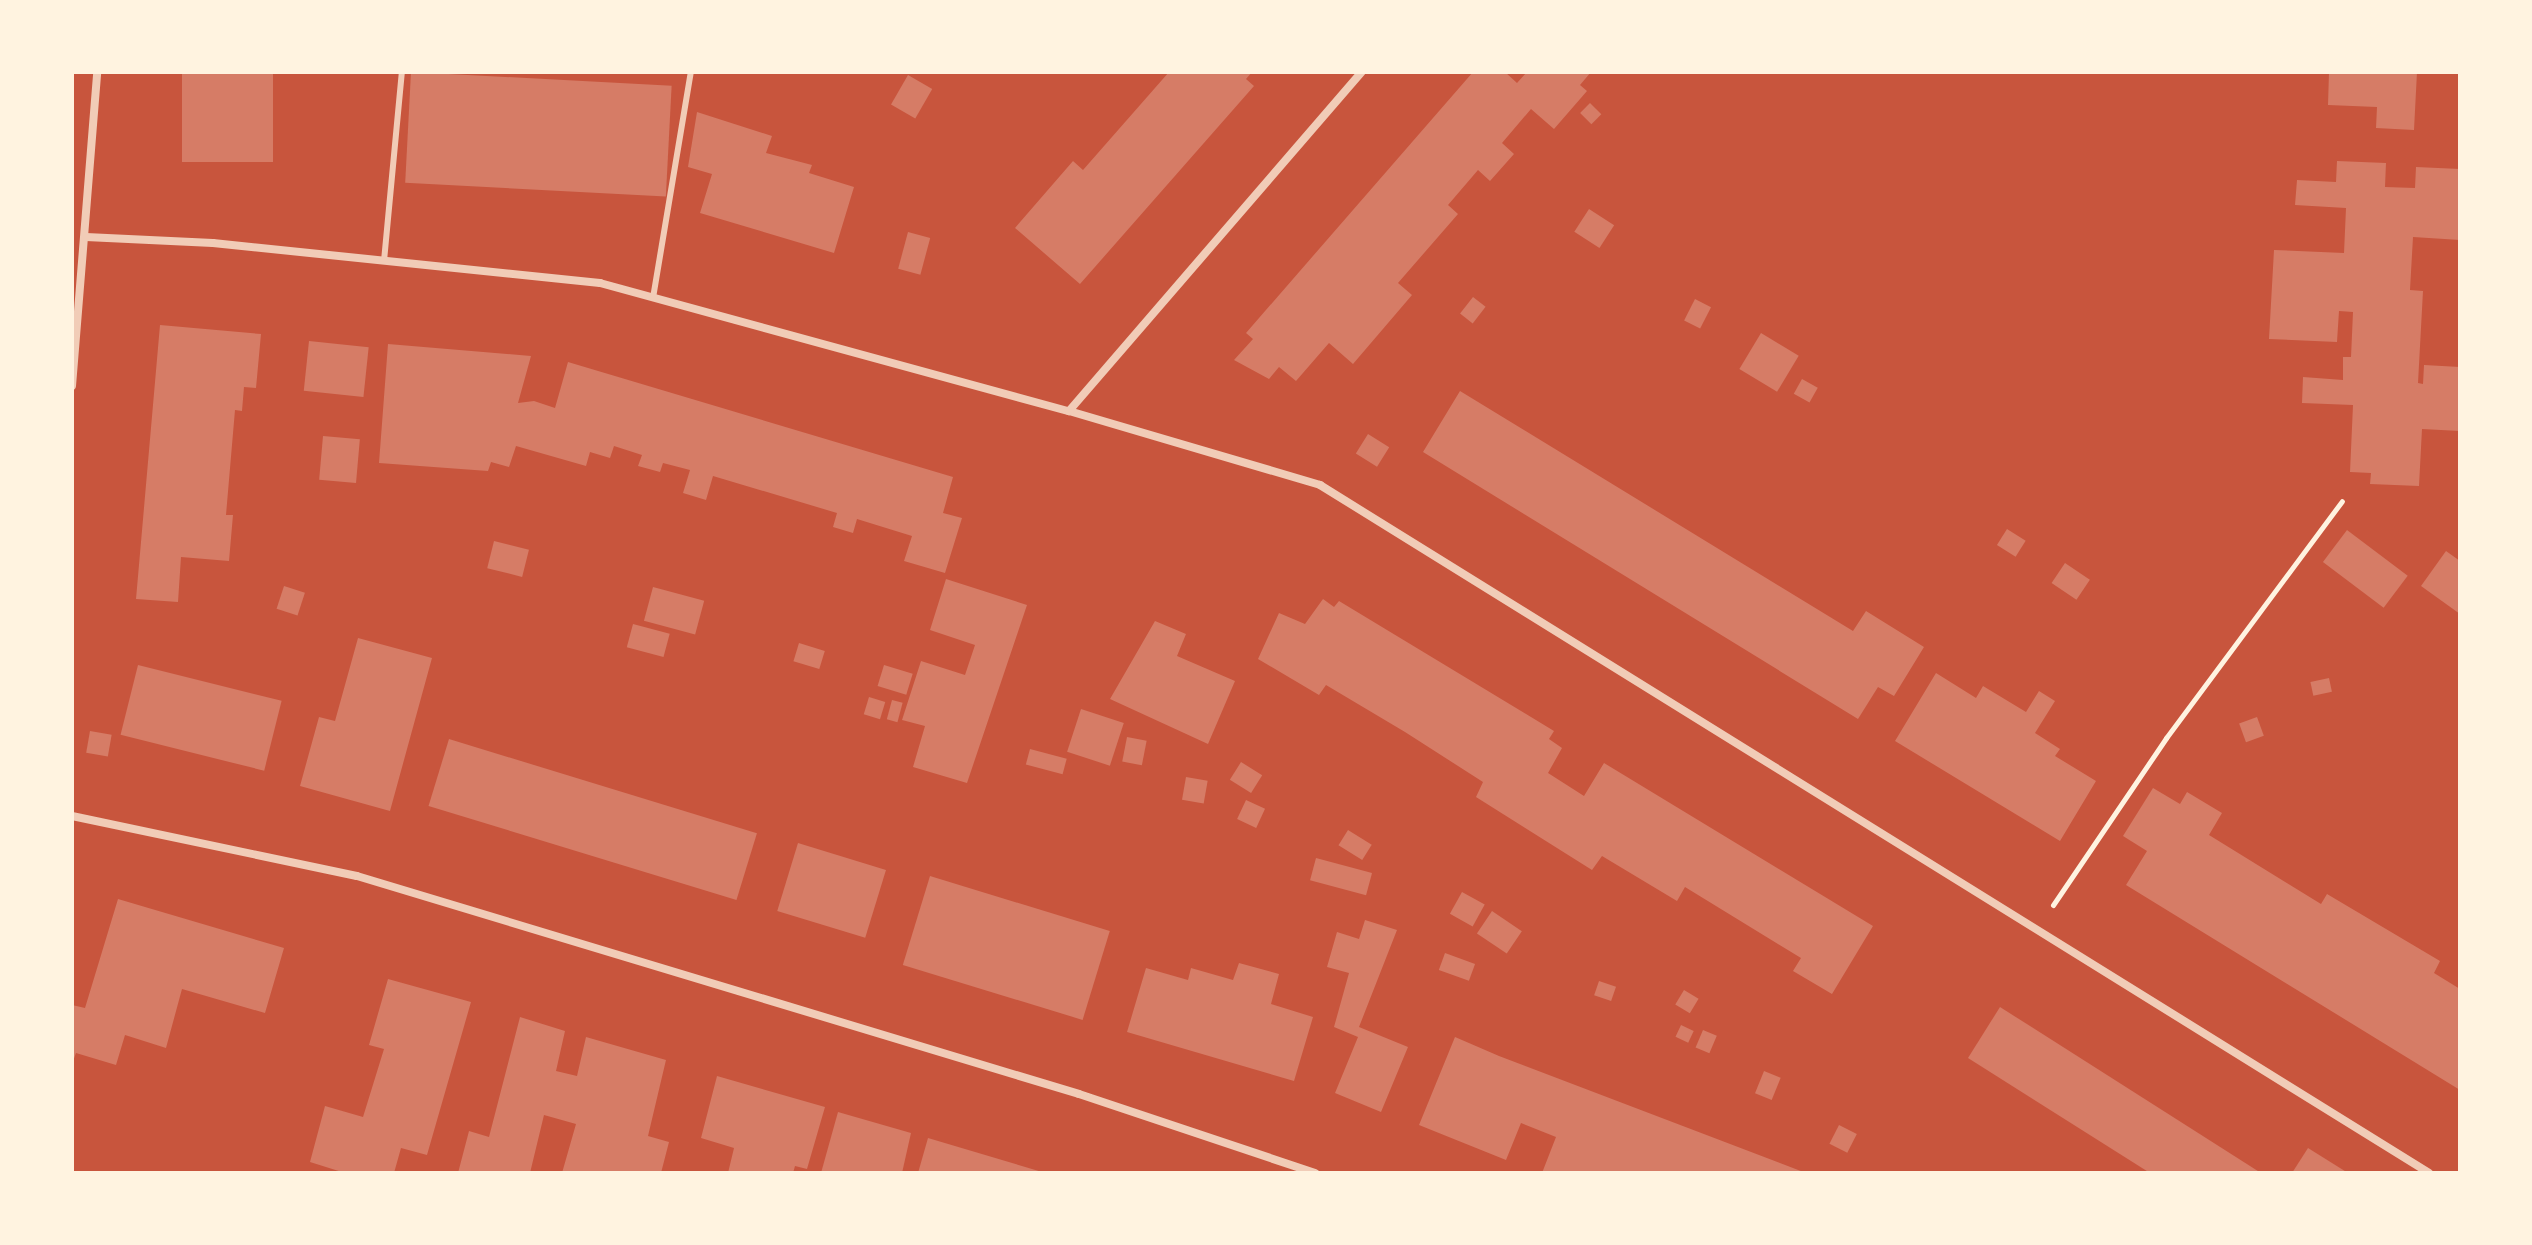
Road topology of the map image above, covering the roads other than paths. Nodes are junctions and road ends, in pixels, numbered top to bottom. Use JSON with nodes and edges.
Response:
{"nodes":[{"id":1,"x":97,"y":72,"type":"edge"},
{"id":2,"x":402,"y":72,"type":"edge"},
{"id":3,"x":691,"y":72,"type":"edge"},
{"id":4,"x":1362,"y":72,"type":"edge"},
{"id":5,"x":86,"y":237,"type":"junction"},
{"id":6,"x":384,"y":261,"type":"junction"},
{"id":7,"x":653,"y":298,"type":"junction"},
{"id":8,"x":72,"y":386,"type":"edge"},
{"id":9,"x":1069,"y":411,"type":"junction"},
{"id":10,"x":72,"y":816,"type":"edge"},
{"id":11,"x":1315,"y":1173,"type":"edge"},
{"id":12,"x":2429,"y":1173,"type":"edge"}],
"edges":[{"from":1,"to":5,"type":"street"},
{"from":2,"to":6,"type":"lane"},
{"from":3,"to":7,"type":"lane"},
{"from":4,"to":9,"type":"street"},
{"from":5,"to":6,"type":"street"},
{"from":5,"to":8,"type":"street"},
{"from":6,"to":7,"type":"street"},
{"from":7,"to":9,"type":"street"},
{"from":9,"to":12,"type":"street"},
{"from":10,"to":11,"type":"street"}]}
